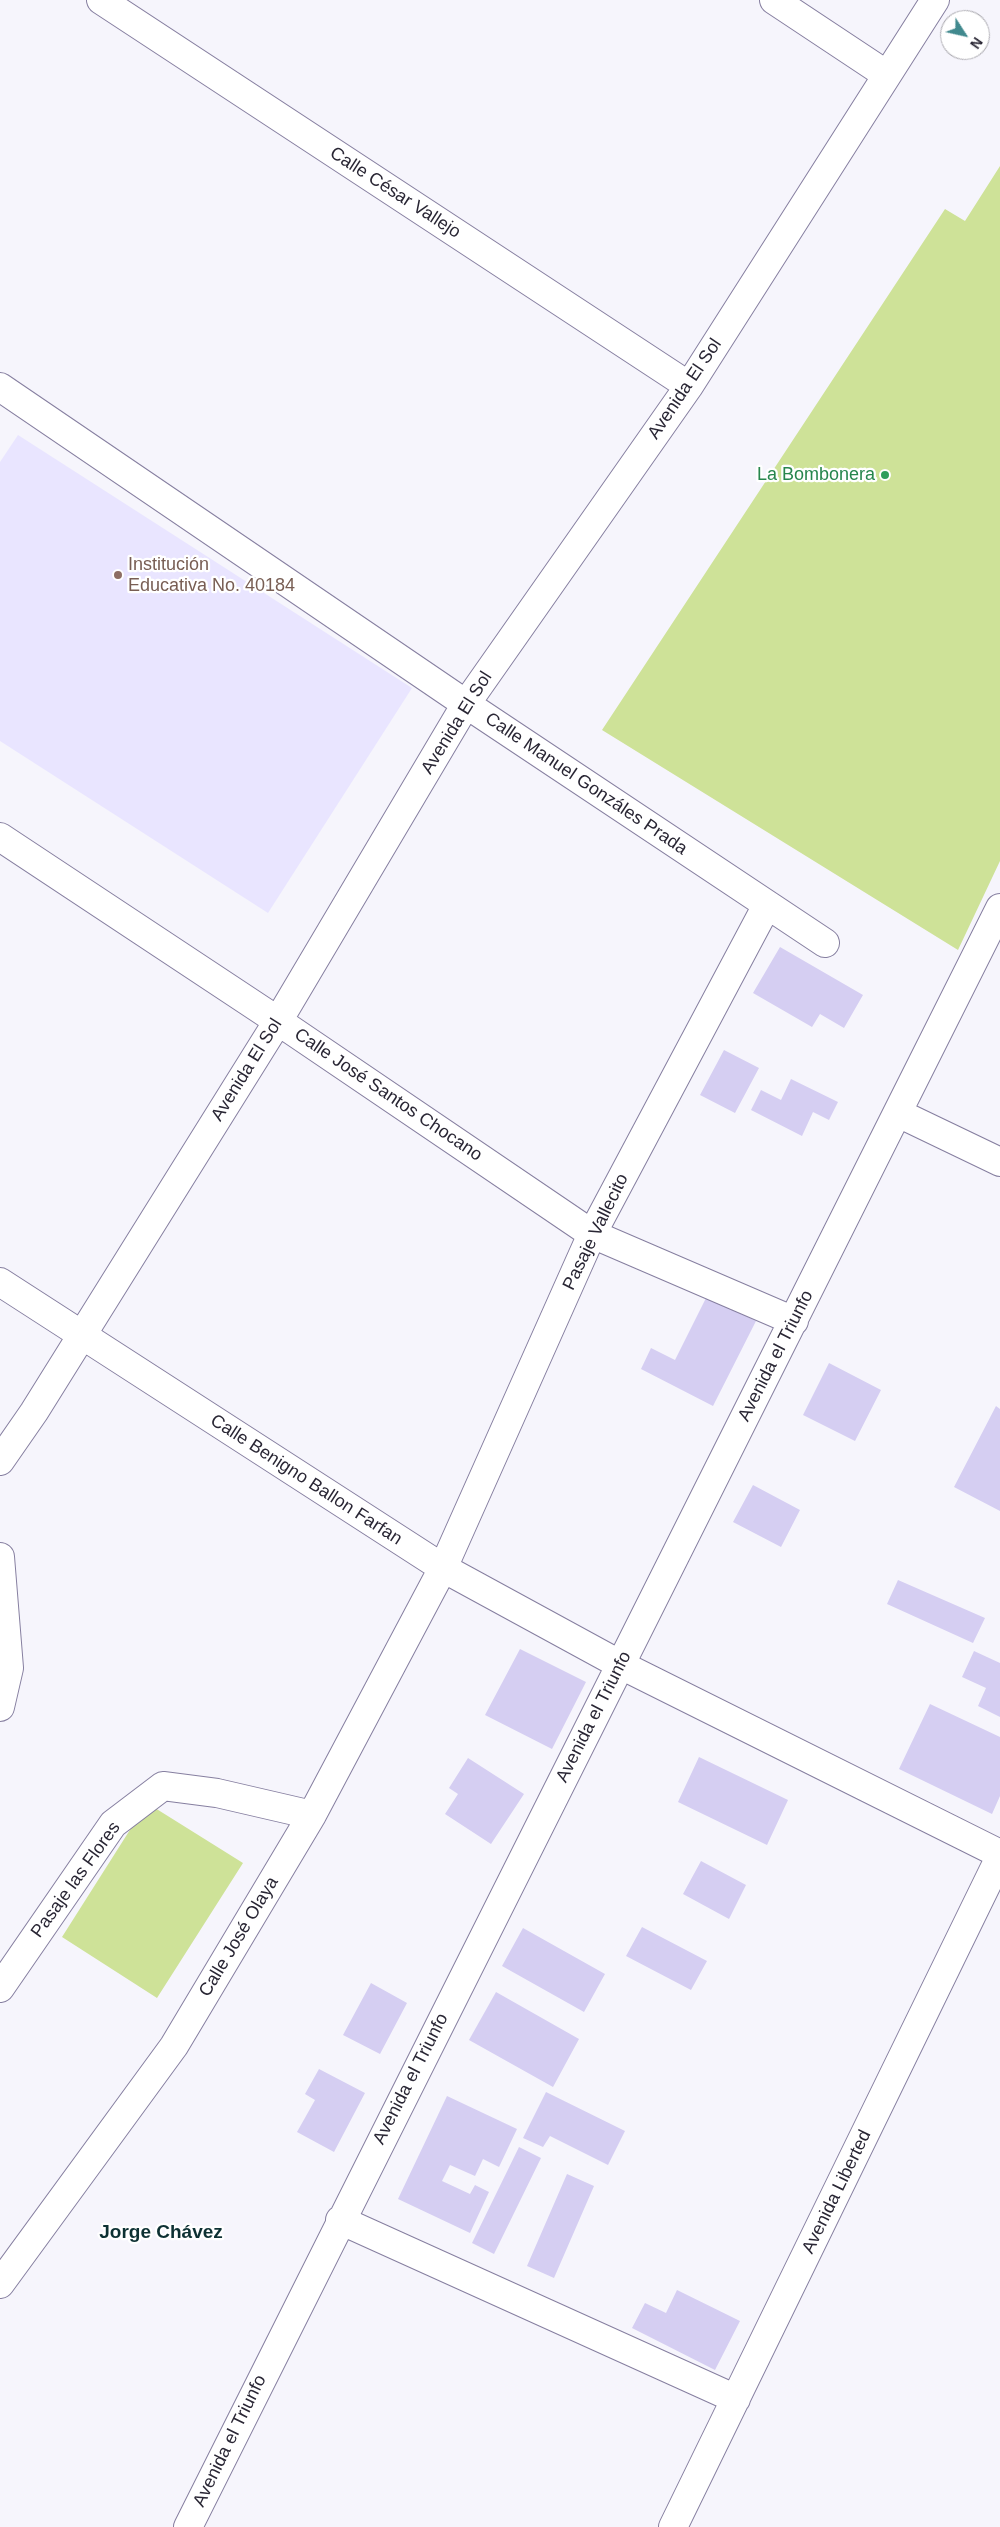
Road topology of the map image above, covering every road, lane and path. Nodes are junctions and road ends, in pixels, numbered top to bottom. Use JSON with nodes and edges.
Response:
{"nodes":[{"id":1,"x":100,"y":0,"type":"edge"},
{"id":2,"x":774,"y":0,"type":"edge"},
{"id":3,"x":935,"y":0,"type":"edge"},
{"id":4,"x":887,"y":75,"type":"junction"},
{"id":5,"x":689,"y":386,"type":"junction"},
{"id":6,"x":0,"y":387,"type":"edge"},
{"id":7,"x":466,"y":704,"type":"junction"},
{"id":8,"x":0,"y":837,"type":"edge"},
{"id":9,"x":767,"y":905,"type":"junction"},
{"id":10,"x":1000,"y":908,"type":"edge"},
{"id":11,"x":825,"y":943,"type":"dead end"},
{"id":12,"x":278,"y":1021,"type":"junction"},
{"id":13,"x":898,"y":1113,"type":"junction"},
{"id":14,"x":1000,"y":1162,"type":"edge"},
{"id":15,"x":592,"y":1234,"type":"junction"},
{"id":16,"x":0,"y":1282,"type":"edge"},
{"id":17,"x":794,"y":1321,"type":"junction"},
{"id":18,"x":80,"y":1336,"type":"junction"},
{"id":19,"x":0,"y":1461,"type":"edge"},
{"id":20,"x":0,"y":1557,"type":"edge"},
{"id":21,"x":443,"y":1568,"type":"junction"},
{"id":22,"x":620,"y":1665,"type":"junction"},
{"id":23,"x":0,"y":1707,"type":"edge"},
{"id":24,"x":312,"y":1815,"type":"junction"},
{"id":25,"x":1000,"y":1855,"type":"edge"},
{"id":26,"x":0,"y":1988,"type":"edge"},
{"id":27,"x":340,"y":2220,"type":"junction"},
{"id":28,"x":0,"y":2284,"type":"edge"},
{"id":29,"x":736,"y":2398,"type":"junction"},
{"id":30,"x":188,"y":2527,"type":"edge"},
{"id":31,"x":673,"y":2527,"type":"edge"}],
"edges":[{"from":1,"to":5,"type":"street","name":"Calle César Vallejo"},
{"from":2,"to":4,"type":"street"},
{"from":3,"to":4,"type":"street","name":"Avenida El Sol"},
{"from":4,"to":5,"type":"street","name":"Avenida El Sol"},
{"from":5,"to":7,"type":"street","name":"Avenida El Sol"},
{"from":6,"to":7,"type":"street","name":"Calle Manuel Gonzáles Prada"},
{"from":7,"to":9,"type":"street","name":"Calle Manuel Gonzáles Prada"},
{"from":7,"to":12,"type":"street","name":"Avenida El Sol"},
{"from":8,"to":12,"type":"street","name":"Calle José Santos Chocano"},
{"from":9,"to":11,"type":"street","name":"Calle Manuel Gonzáles Prada"},
{"from":9,"to":15,"type":"street","name":"Pasaje Vallecito"},
{"from":10,"to":13,"type":"street","name":"Avenida el Triunfo"},
{"from":12,"to":15,"type":"street","name":"Calle José Santos Chocano"},
{"from":12,"to":18,"type":"street","name":"Avenida El Sol"},
{"from":13,"to":14,"type":"street"},
{"from":13,"to":17,"type":"street","name":"Avenida el Triunfo"},
{"from":15,"to":17,"type":"street","name":"Calle José Santos Chocano"},
{"from":15,"to":21,"type":"street","name":"Pasaje Vallecito"},
{"from":16,"to":18,"type":"street","name":"Calle Benigno Ballon Farfan"},
{"from":17,"to":22,"type":"street","name":"Avenida el Triunfo"},
{"from":18,"to":19,"type":"street","name":"Avenida El Sol"},
{"from":18,"to":21,"type":"street","name":"Calle Benigno Ballon Farfan"},
{"from":20,"to":23,"type":"street"},
{"from":21,"to":22,"type":"street","name":"Calle Benigno Ballon Farfan"},
{"from":21,"to":24,"type":"street","name":"Calle José Olaya"},
{"from":22,"to":25,"type":"street","name":"Calle Benigno Ballon Farfan"},
{"from":22,"to":27,"type":"street","name":"Avenida el Triunfo"},
{"from":24,"to":26,"type":"street","name":"Pasaje las Flores"},
{"from":24,"to":28,"type":"street","name":"Calle José Olaya"},
{"from":25,"to":29,"type":"street","name":"Avenida Liberted"},
{"from":27,"to":29,"type":"street"},
{"from":27,"to":30,"type":"street","name":"Avenida el Triunfo"},
{"from":29,"to":31,"type":"street","name":"Avenida Liberted"}]}
